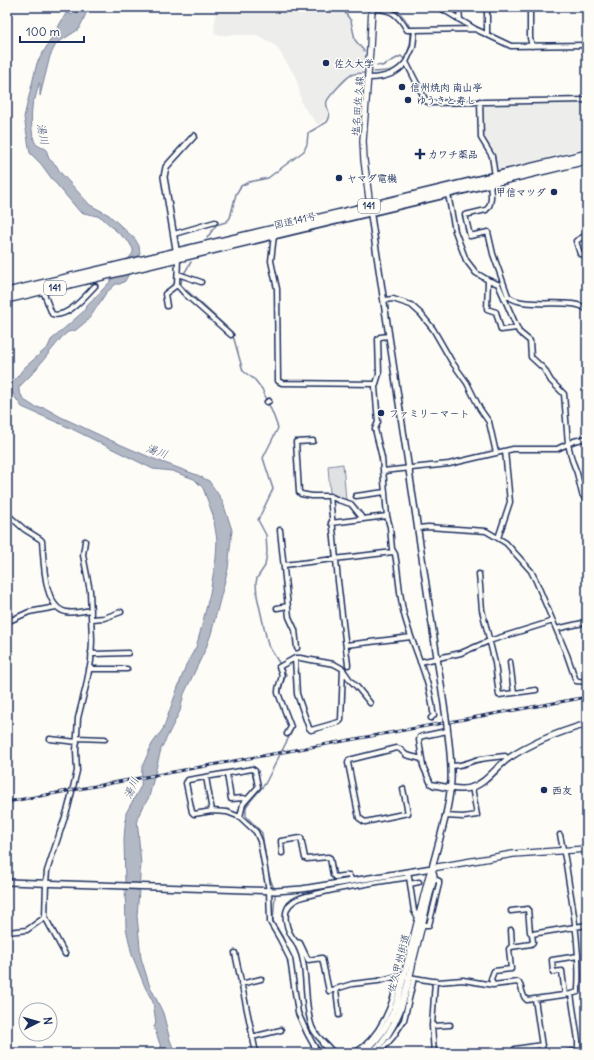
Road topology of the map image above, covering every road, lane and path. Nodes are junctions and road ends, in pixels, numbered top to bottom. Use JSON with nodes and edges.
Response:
{"nodes":[{"id":1,"x":440,"y":7,"type":"edge"},
{"id":2,"x":459,"y":7,"type":"edge"},
{"id":3,"x":487,"y":7,"type":"edge"},
{"id":4,"x":530,"y":7,"type":"edge"},
{"id":5,"x":372,"y":8,"type":"edge"},
{"id":6,"x":460,"y":20,"type":"junction"},
{"id":7,"x":475,"y":29,"type":"junction"},
{"id":8,"x":412,"y":30,"type":"junction"},
{"id":9,"x":487,"y":35,"type":"junction"},
{"id":10,"x":587,"y":45,"type":"edge"},
{"id":11,"x":532,"y":46,"type":"junction"},
{"id":12,"x":406,"y":62,"type":"junction"},
{"id":13,"x":368,"y":78,"type":"junction"},
{"id":14,"x":587,"y":100,"type":"edge"},
{"id":15,"x":480,"y":101,"type":"junction"},
{"id":16,"x":194,"y":136,"type":"dead end"},
{"id":17,"x":587,"y":154,"type":"edge"},
{"id":18,"x":587,"y":160,"type":"edge"},
{"id":19,"x":493,"y":179,"type":"junction"},
{"id":20,"x":448,"y":194,"type":"junction"},
{"id":21,"x":370,"y":209,"type":"junction"},
{"id":22,"x":216,"y":222,"type":"dead end"},
{"id":23,"x":174,"y":234,"type":"junction"},
{"id":24,"x":274,"y":235,"type":"junction"},
{"id":25,"x":586,"y":235,"type":"dead end"},
{"id":26,"x":587,"y":255,"type":"edge"},
{"id":27,"x":177,"y":256,"type":"junction"},
{"id":28,"x":102,"y":273,"type":"junction"},
{"id":29,"x":181,"y":275,"type":"junction"},
{"id":30,"x":488,"y":280,"type":"junction"},
{"id":31,"x":201,"y":282,"type":"dead end"},
{"id":32,"x":177,"y":285,"type":"junction"},
{"id":33,"x":95,"y":286,"type":"dead end"},
{"id":34,"x":43,"y":291,"type":"junction"},
{"id":35,"x":7,"y":292,"type":"edge"},
{"id":36,"x":506,"y":297,"type":"junction"},
{"id":37,"x":7,"y":299,"type":"edge"},
{"id":38,"x":384,"y":300,"type":"junction"},
{"id":39,"x":167,"y":306,"type":"dead end"},
{"id":40,"x":587,"y":310,"type":"edge"},
{"id":41,"x":518,"y":328,"type":"junction"},
{"id":42,"x":231,"y":335,"type":"dead end"},
{"id":43,"x":389,"y":336,"type":"junction"},
{"id":44,"x":376,"y":384,"type":"junction"},
{"id":45,"x":587,"y":438,"type":"edge"},
{"id":46,"x":313,"y":441,"type":"dead end"},
{"id":47,"x":568,"y":444,"type":"junction"},
{"id":48,"x":505,"y":451,"type":"junction"},
{"id":49,"x":496,"y":453,"type":"junction"},
{"id":50,"x":409,"y":468,"type":"junction"},
{"id":51,"x":383,"y":471,"type":"junction"},
{"id":52,"x":385,"y":492,"type":"junction"},
{"id":53,"x":330,"y":496,"type":"junction"},
{"id":54,"x":356,"y":496,"type":"dead end"},
{"id":55,"x":587,"y":501,"type":"edge"},
{"id":56,"x":7,"y":514,"type":"edge"},
{"id":57,"x":387,"y":516,"type":"junction"},
{"id":58,"x":363,"y":519,"type":"junction"},
{"id":59,"x":332,"y":523,"type":"junction"},
{"id":60,"x":418,"y":528,"type":"junction"},
{"id":61,"x":280,"y":530,"type":"dead end"},
{"id":62,"x":498,"y":538,"type":"junction"},
{"id":63,"x":85,"y":541,"type":"dead end"},
{"id":64,"x":393,"y":552,"type":"junction"},
{"id":65,"x":335,"y":559,"type":"junction"},
{"id":66,"x":284,"y":565,"type":"junction"},
{"id":67,"x":479,"y":574,"type":"dead end"},
{"id":68,"x":288,"y":606,"type":"junction"},
{"id":69,"x":56,"y":607,"type":"junction"},
{"id":70,"x":277,"y":608,"type":"dead end"},
{"id":71,"x":91,"y":610,"type":"junction"},
{"id":72,"x":121,"y":612,"type":"dead end"},
{"id":73,"x":92,"y":619,"type":"junction"},
{"id":74,"x":553,"y":621,"type":"junction"},
{"id":75,"x":7,"y":622,"type":"edge"},
{"id":76,"x":587,"y":622,"type":"edge"},
{"id":77,"x":556,"y":629,"type":"junction"},
{"id":78,"x":411,"y":637,"type":"junction"},
{"id":79,"x":489,"y":641,"type":"junction"},
{"id":80,"x":346,"y":645,"type":"junction"},
{"id":81,"x":297,"y":648,"type":"dead end"},
{"id":82,"x":91,"y":652,"type":"junction"},
{"id":83,"x":128,"y":653,"type":"dead end"},
{"id":84,"x":295,"y":658,"type":"junction"},
{"id":85,"x":437,"y":659,"type":"junction"},
{"id":86,"x":420,"y":662,"type":"junction"},
{"id":87,"x":348,"y":665,"type":"dead end"},
{"id":88,"x":516,"y":666,"type":"dead end"},
{"id":89,"x":90,"y":669,"type":"junction"},
{"id":90,"x":127,"y":669,"type":"dead end"},
{"id":91,"x":343,"y":670,"type":"junction"},
{"id":92,"x":587,"y":686,"type":"edge"},
{"id":93,"x":536,"y":690,"type":"dead end"},
{"id":94,"x":514,"y":693,"type":"junction"},
{"id":95,"x":370,"y":703,"type":"dead end"},
{"id":96,"x":431,"y":718,"type":"dead end"},
{"id":97,"x":587,"y":724,"type":"edge"},
{"id":98,"x":447,"y":729,"type":"junction"},
{"id":99,"x":287,"y":734,"type":"dead end"},
{"id":100,"x":50,"y":739,"type":"dead end"},
{"id":101,"x":104,"y":739,"type":"dead end"},
{"id":102,"x":77,"y":740,"type":"junction"},
{"id":103,"x":422,"y":759,"type":"junction"},
{"id":104,"x":508,"y":759,"type":"junction"},
{"id":105,"x":451,"y":766,"type":"junction"},
{"id":106,"x":227,"y":774,"type":"junction"},
{"id":107,"x":206,"y":777,"type":"junction"},
{"id":108,"x":434,"y":786,"type":"joint"},
{"id":109,"x":472,"y":787,"type":"junction"},
{"id":110,"x":450,"y":788,"type":"junction"},
{"id":111,"x":403,"y":789,"type":"dead end"},
{"id":112,"x":246,"y":799,"type":"junction"},
{"id":113,"x":212,"y":811,"type":"junction"},
{"id":114,"x":445,"y":816,"type":"junction"},
{"id":115,"x":240,"y":817,"type":"junction"},
{"id":116,"x":560,"y":835,"type":"dead end"},
{"id":117,"x":587,"y":849,"type":"edge"},
{"id":118,"x":564,"y":850,"type":"junction"},
{"id":119,"x":282,"y":853,"type":"dead end"},
{"id":120,"x":432,"y":868,"type":"junction"},
{"id":121,"x":408,"y":874,"type":"junction"},
{"id":122,"x":437,"y":880,"type":"dead end"},
{"id":123,"x":352,"y":881,"type":"junction"},
{"id":124,"x":7,"y":882,"type":"edge"},
{"id":125,"x":419,"y":882,"type":"dead end"},
{"id":126,"x":46,"y":883,"type":"junction"},
{"id":127,"x":410,"y":884,"type":"junction"},
{"id":128,"x":269,"y":892,"type":"junction"},
{"id":129,"x":511,"y":911,"type":"dead end"},
{"id":130,"x":419,"y":916,"type":"junction"},
{"id":131,"x":45,"y":917,"type":"junction"},
{"id":132,"x":422,"y":925,"type":"junction"},
{"id":133,"x":587,"y":925,"type":"edge"},
{"id":134,"x":576,"y":926,"type":"junction"},
{"id":135,"x":512,"y":930,"type":"dead end"},
{"id":136,"x":7,"y":932,"type":"edge"},
{"id":137,"x":532,"y":934,"type":"junction"},
{"id":138,"x":296,"y":942,"type":"junction"},
{"id":139,"x":512,"y":947,"type":"junction"},
{"id":140,"x":235,"y":953,"type":"dead end"},
{"id":141,"x":65,"y":954,"type":"dead end"},
{"id":142,"x":578,"y":956,"type":"junction"},
{"id":143,"x":406,"y":977,"type":"junction"},
{"id":144,"x":261,"y":979,"type":"dead end"},
{"id":145,"x":435,"y":981,"type":"junction"},
{"id":146,"x":241,"y":984,"type":"junction"},
{"id":147,"x":493,"y":985,"type":"junction"},
{"id":148,"x":336,"y":989,"type":"junction"},
{"id":149,"x":571,"y":994,"type":"junction"},
{"id":150,"x":565,"y":995,"type":"junction"},
{"id":151,"x":535,"y":999,"type":"junction"},
{"id":152,"x":339,"y":1015,"type":"dead end"},
{"id":153,"x":450,"y":1025,"type":"dead end"},
{"id":154,"x":432,"y":1026,"type":"junction"},
{"id":155,"x":281,"y":1030,"type":"dead end"},
{"id":156,"x":252,"y":1038,"type":"junction"},
{"id":157,"x":321,"y":1041,"type":"junction"},
{"id":158,"x":542,"y":1045,"type":"junction"},
{"id":159,"x":578,"y":1052,"type":"edge"},
{"id":160,"x":256,"y":1053,"type":"edge"},
{"id":161,"x":318,"y":1053,"type":"edge"},
{"id":162,"x":329,"y":1053,"type":"edge"},
{"id":163,"x":333,"y":1053,"type":"edge"},
{"id":164,"x":355,"y":1053,"type":"edge"},
{"id":165,"x":362,"y":1053,"type":"edge"},
{"id":166,"x":372,"y":1053,"type":"edge"},
{"id":167,"x":379,"y":1053,"type":"edge"},
{"id":168,"x":434,"y":1053,"type":"edge"},
{"id":169,"x":514,"y":1053,"type":"edge"},
{"id":170,"x":543,"y":1053,"type":"edge"},
{"id":171,"x":563,"y":1053,"type":"edge"}],
"edges":[{"from":1,"to":6,"type":"street"},
{"from":2,"to":6,"type":"street"},
{"from":3,"to":9,"type":"street"},
{"from":4,"to":11,"type":"street"},
{"from":5,"to":8,"type":"street"},
{"from":5,"to":13,"type":"main road","name":"塩名田佐久線"},
{"from":6,"to":7,"type":"street"},
{"from":7,"to":8,"type":"street"},
{"from":7,"to":9,"type":"street"},
{"from":8,"to":12,"type":"street"},
{"from":9,"to":11,"type":"street"},
{"from":10,"to":11,"type":"street"},
{"from":12,"to":13,"type":"street"},
{"from":12,"to":15,"type":"street"},
{"from":13,"to":21,"type":"main road","name":"塩名田佐久線"},
{"from":14,"to":15,"type":"street"},
{"from":15,"to":19,"type":"street"},
{"from":16,"to":23,"type":"street"},
{"from":17,"to":19,"type":"highway","name":"国道141号","number":"141"},
{"from":18,"to":19,"type":"highway","name":"国道141号","number":"141"},
{"from":19,"to":20,"type":"highway","name":"国道141号","number":"141"},
{"from":19,"to":21,"type":"highway","name":"国道141号","number":"141"},
{"from":19,"to":36,"type":"street"},
{"from":20,"to":21,"type":"highway","name":"国道141号","number":"141"},
{"from":20,"to":30,"type":"street"},
{"from":21,"to":24,"type":"highway","name":"国道141号","number":"141"},
{"from":21,"to":27,"type":"highway","name":"国道141号","number":"141"},
{"from":21,"to":38,"type":"street"},
{"from":22,"to":23,"type":"street"},
{"from":23,"to":27,"type":"street"},
{"from":24,"to":27,"type":"highway","name":"国道141号","number":"141"},
{"from":24,"to":44,"type":"street"},
{"from":25,"to":26,"type":"street"},
{"from":27,"to":28,"type":"highway","name":"国道141号","number":"141"},
{"from":27,"to":29,"type":"street"},
{"from":28,"to":34,"type":"highway","name":"国道141号","number":"141"},
{"from":28,"to":35,"type":"highway","name":"国道141号","number":"141"},
{"from":29,"to":31,"type":"street"},
{"from":29,"to":32,"type":"street"},
{"from":30,"to":36,"type":"street"},
{"from":30,"to":41,"type":"street"},
{"from":32,"to":39,"type":"street"},
{"from":32,"to":42,"type":"street"},
{"from":33,"to":34,"type":"street"},
{"from":34,"to":37,"type":"highway","name":"国道141号","number":"141"},
{"from":36,"to":40,"type":"street"},
{"from":36,"to":41,"type":"street"},
{"from":38,"to":43,"type":"street"},
{"from":38,"to":49,"type":"street"},
{"from":41,"to":47,"type":"street"},
{"from":43,"to":44,"type":"street"},
{"from":43,"to":50,"type":"street"},
{"from":44,"to":51,"type":"street"},
{"from":45,"to":47,"type":"street"},
{"from":46,"to":53,"type":"street"},
{"from":47,"to":48,"type":"street"},
{"from":47,"to":55,"type":"street"},
{"from":48,"to":49,"type":"street"},
{"from":48,"to":62,"type":"street"},
{"from":49,"to":50,"type":"street"},
{"from":50,"to":51,"type":"street"},
{"from":50,"to":60,"type":"street"},
{"from":51,"to":52,"type":"street"},
{"from":52,"to":54,"type":"street"},
{"from":52,"to":57,"type":"street"},
{"from":53,"to":58,"type":"street"},
{"from":53,"to":59,"type":"street"},
{"from":56,"to":69,"type":"street"},
{"from":57,"to":58,"type":"street"},
{"from":57,"to":64,"type":"street"},
{"from":58,"to":59,"type":"street"},
{"from":59,"to":65,"type":"street"},
{"from":60,"to":62,"type":"street"},
{"from":60,"to":85,"type":"street"},
{"from":61,"to":66,"type":"street"},
{"from":62,"to":74,"type":"street"},
{"from":63,"to":71,"type":"street"},
{"from":64,"to":65,"type":"street"},
{"from":64,"to":78,"type":"street"},
{"from":65,"to":66,"type":"street"},
{"from":65,"to":80,"type":"street"},
{"from":66,"to":68,"type":"street"},
{"from":67,"to":79,"type":"street"},
{"from":68,"to":70,"type":"street"},
{"from":68,"to":81,"type":"street"},
{"from":69,"to":71,"type":"street"},
{"from":69,"to":75,"type":"street"},
{"from":71,"to":73,"type":"street"},
{"from":72,"to":73,"type":"street"},
{"from":73,"to":82,"type":"street"},
{"from":74,"to":77,"type":"street"},
{"from":74,"to":79,"type":"street"},
{"from":76,"to":77,"type":"street"},
{"from":77,"to":92,"type":"street"},
{"from":78,"to":80,"type":"street"},
{"from":78,"to":86,"type":"street"},
{"from":79,"to":85,"type":"street"},
{"from":79,"to":94,"type":"street"},
{"from":80,"to":87,"type":"street"},
{"from":82,"to":83,"type":"street"},
{"from":82,"to":89,"type":"street"},
{"from":84,"to":91,"type":"street"},
{"from":84,"to":91,"type":"street"},
{"from":84,"to":99,"type":"street"},
{"from":85,"to":86,"type":"street"},
{"from":85,"to":98,"type":"street","bridge":true},
{"from":86,"to":96,"type":"street"},
{"from":88,"to":94,"type":"street"},
{"from":89,"to":90,"type":"street"},
{"from":89,"to":102,"type":"street"},
{"from":91,"to":95,"type":"street"},
{"from":93,"to":94,"type":"street"},
{"from":97,"to":104,"type":"street"},
{"from":98,"to":103,"type":"street"},
{"from":98,"to":105,"type":"street"},
{"from":100,"to":102,"type":"street"},
{"from":101,"to":102,"type":"street"},
{"from":102,"to":126,"type":"street"},
{"from":103,"to":108,"type":"street"},
{"from":103,"to":111,"type":"street"},
{"from":104,"to":105,"type":"street"},
{"from":104,"to":109,"type":"street"},
{"from":105,"to":110,"type":"street"},
{"from":106,"to":107,"type":"street"},
{"from":106,"to":112,"type":"street"},
{"from":106,"to":112,"type":"street"},
{"from":107,"to":113,"type":"street"},
{"from":107,"to":113,"type":"street"},
{"from":108,"to":110,"type":"street"},
{"from":109,"to":110,"type":"street"},
{"from":109,"to":114,"type":"street"},
{"from":110,"to":114,"type":"street"},
{"from":112,"to":115,"type":"street"},
{"from":113,"to":115,"type":"street"},
{"from":114,"to":120,"type":"street"},
{"from":115,"to":128,"type":"street"},
{"from":116,"to":118,"type":"street"},
{"from":117,"to":118,"type":"main road"},
{"from":118,"to":120,"type":"main road"},
{"from":118,"to":134,"type":"street"},
{"from":119,"to":123,"type":"street"},
{"from":120,"to":121,"type":"street"},
{"from":120,"to":130,"type":"main road","name":"佐久甲州街道"},
{"from":120,"to":132,"type":"main road","name":"佐久甲州街道"},
{"from":121,"to":123,"type":"street"},
{"from":121,"to":127,"type":"street"},
{"from":121,"to":138,"type":"street"},
{"from":122,"to":132,"type":"street"},
{"from":123,"to":128,"type":"street"},
{"from":124,"to":126,"type":"street"},
{"from":125,"to":127,"type":"street"},
{"from":126,"to":128,"type":"street"},
{"from":126,"to":131,"type":"street"},
{"from":127,"to":130,"type":"street"},
{"from":128,"to":161,"type":"street"},
{"from":129,"to":137,"type":"street"},
{"from":130,"to":143,"type":"main road","name":"佐久甲州街道"},
{"from":131,"to":136,"type":"street"},
{"from":131,"to":141,"type":"street"},
{"from":132,"to":143,"type":"main road","name":"佐久甲州街道"},
{"from":133,"to":134,"type":"street"},
{"from":134,"to":137,"type":"street"},
{"from":134,"to":142,"type":"street"},
{"from":135,"to":139,"type":"street"},
{"from":137,"to":139,"type":"street"},
{"from":138,"to":148,"type":"street"},
{"from":138,"to":157,"type":"street"},
{"from":139,"to":147,"type":"street"},
{"from":140,"to":146,"type":"street"},
{"from":142,"to":149,"type":"street"},
{"from":142,"to":150,"type":"street"},
{"from":143,"to":145,"type":"street"},
{"from":143,"to":148,"type":"street"},
{"from":143,"to":164,"type":"street"},
{"from":143,"to":165,"type":"main road","name":"佐久甲州街道"},
{"from":143,"to":166,"type":"main road","name":"佐久甲州街道"},
{"from":143,"to":167,"type":"street"},
{"from":144,"to":146,"type":"street"},
{"from":145,"to":147,"type":"street"},
{"from":145,"to":154,"type":"street"},
{"from":146,"to":156,"type":"street"},
{"from":147,"to":151,"type":"street"},
{"from":148,"to":152,"type":"street"},
{"from":149,"to":150,"type":"street"},
{"from":149,"to":159,"type":"street"},
{"from":150,"to":151,"type":"street"},
{"from":151,"to":158,"type":"street"},
{"from":153,"to":154,"type":"street"},
{"from":154,"to":168,"type":"street"},
{"from":155,"to":156,"type":"street"},
{"from":156,"to":160,"type":"street"},
{"from":157,"to":162,"type":"street"},
{"from":157,"to":163,"type":"street"},
{"from":158,"to":169,"type":"street"},
{"from":158,"to":170,"type":"street"},
{"from":159,"to":171,"type":"street"}]}
